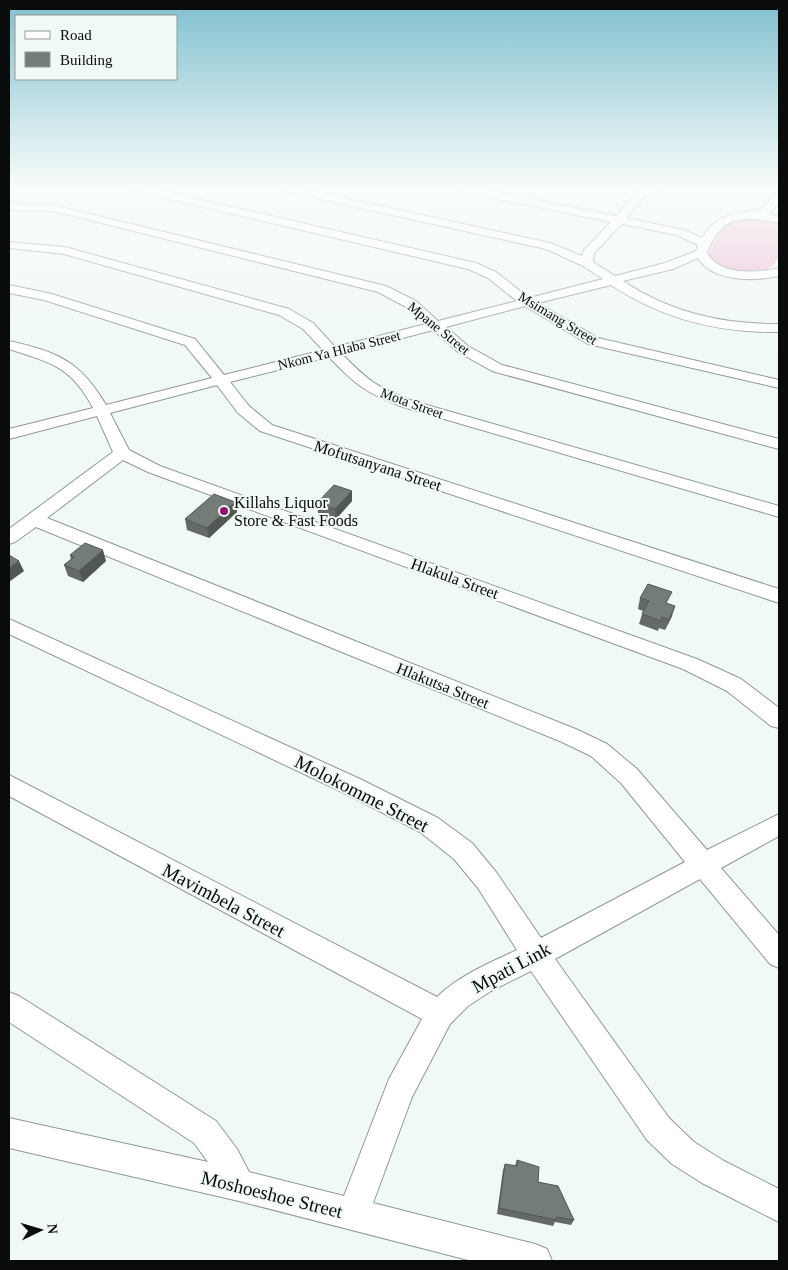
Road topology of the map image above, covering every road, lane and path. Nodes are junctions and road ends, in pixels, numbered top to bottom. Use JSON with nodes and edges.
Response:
{"nodes":[{"id":1,"x":46,"y":248,"type":"edge"},
{"id":2,"x":219,"y":248,"type":"edge"},
{"id":3,"x":395,"y":248,"type":"edge"},
{"id":4,"x":555,"y":248,"type":"edge"},
{"id":5,"x":592,"y":248,"type":"edge"},
{"id":6,"x":697,"y":248,"type":"edge"},
{"id":7,"x":705,"y":248,"type":"edge"},
{"id":8,"x":587,"y":263,"type":"junction"},
{"id":9,"x":669,"y":266,"type":"junction"},
{"id":10,"x":719,"y":268,"type":"junction"},
{"id":11,"x":779,"y":272,"type":"edge"},
{"id":12,"x":750,"y":276,"type":"junction"},
{"id":13,"x":613,"y":281,"type":"junction"},
{"id":14,"x":779,"y":284,"type":"edge"},
{"id":15,"x":9,"y":289,"type":"edge"},
{"id":16,"x":527,"y":302,"type":"junction"},
{"id":17,"x":436,"y":326,"type":"junction"},
{"id":18,"x":779,"y":328,"type":"edge"},
{"id":19,"x":9,"y":345,"type":"edge"},
{"id":20,"x":333,"y":352,"type":"junction"},
{"id":21,"x":220,"y":380,"type":"junction"},
{"id":22,"x":779,"y":384,"type":"edge"},
{"id":23,"x":101,"y":410,"type":"junction"},
{"id":24,"x":9,"y":434,"type":"edge"},
{"id":25,"x":779,"y":444,"type":"edge"},
{"id":26,"x":122,"y":453,"type":"junction"},
{"id":27,"x":779,"y":512,"type":"edge"},
{"id":28,"x":33,"y":520,"type":"junction"},
{"id":29,"x":9,"y":538,"type":"edge"},
{"id":30,"x":779,"y":596,"type":"edge"},
{"id":31,"x":9,"y":626,"type":"edge"},
{"id":32,"x":779,"y":720,"type":"edge"},
{"id":33,"x":9,"y":785,"type":"edge"},
{"id":34,"x":779,"y":824,"type":"edge"},
{"id":35,"x":702,"y":865,"type":"junction"},
{"id":36,"x":536,"y":955,"type":"junction"},
{"id":37,"x":779,"y":955,"type":"edge"},
{"id":38,"x":9,"y":1006,"type":"edge"},
{"id":39,"x":440,"y":1014,"type":"junction"},
{"id":40,"x":9,"y":1133,"type":"edge"},
{"id":41,"x":239,"y":1185,"type":"junction"},
{"id":42,"x":779,"y":1206,"type":"edge"},
{"id":43,"x":353,"y":1213,"type":"junction"},
{"id":44,"x":535,"y":1261,"type":"edge"}],
"edges":[{"from":1,"to":20,"type":"street","name":"Mota Street"},
{"from":2,"to":17,"type":"street","name":"Mpane Street"},
{"from":3,"to":16,"type":"street","name":"Msimang Street"},
{"from":4,"to":8,"type":"street"},
{"from":5,"to":8,"type":"street"},
{"from":6,"to":9,"type":"street","name":"Nkom Ya Hlaba Street"},
{"from":7,"to":10,"type":"street"},
{"from":8,"to":13,"type":"street"},
{"from":9,"to":10,"type":"street","name":"Nkom Ya Hlaba Street"},
{"from":9,"to":13,"type":"street","name":"Nkom Ya Hlaba Street"},
{"from":10,"to":12,"type":"street","name":"Nkom Ya Hlaba Street"},
{"from":11,"to":12,"type":"street"},
{"from":12,"to":14,"type":"street","name":"Nkom Ya Hlaba Street"},
{"from":13,"to":16,"type":"street","name":"Nkom Ya Hlaba Street"},
{"from":13,"to":18,"type":"street"},
{"from":15,"to":21,"type":"street","name":"Mofutsanyana Street"},
{"from":16,"to":17,"type":"street","name":"Nkom Ya Hlaba Street"},
{"from":16,"to":22,"type":"street","name":"Msimang Street"},
{"from":17,"to":20,"type":"street","name":"Nkom Ya Hlaba Street"},
{"from":17,"to":25,"type":"street","name":"Mpane Street"},
{"from":19,"to":23,"type":"street"},
{"from":20,"to":21,"type":"street","name":"Nkom Ya Hlaba Street"},
{"from":20,"to":27,"type":"street","name":"Mota Street"},
{"from":21,"to":23,"type":"street","name":"Nkom Ya Hlaba Street"},
{"from":21,"to":30,"type":"street","name":"Mofutsanyana Street"},
{"from":23,"to":24,"type":"street","name":"Nkom Ya Hlaba Street"},
{"from":23,"to":26,"type":"street"},
{"from":26,"to":28,"type":"street"},
{"from":26,"to":32,"type":"street","name":"Hlakula Street"},
{"from":28,"to":29,"type":"street"},
{"from":28,"to":35,"type":"street","name":"Hlakutsa Street"},
{"from":31,"to":36,"type":"street","name":"Molokomme Street"},
{"from":33,"to":39,"type":"street","name":"Mavimbela Street"},
{"from":34,"to":35,"type":"street","name":"Mpati Link"},
{"from":35,"to":36,"type":"street","name":"Mpati Link"},
{"from":35,"to":37,"type":"street","name":"Hlakutsa Street"},
{"from":36,"to":39,"type":"street","name":"Mpati Link"},
{"from":36,"to":42,"type":"street","name":"Molokomme Street"},
{"from":38,"to":41,"type":"street"},
{"from":39,"to":43,"type":"street","name":"Mpati Link"},
{"from":40,"to":41,"type":"street","name":"Moshoeshoe Street"},
{"from":41,"to":43,"type":"street","name":"Moshoeshoe Street"},
{"from":43,"to":44,"type":"street","name":"Moshoeshoe Street"}]}
